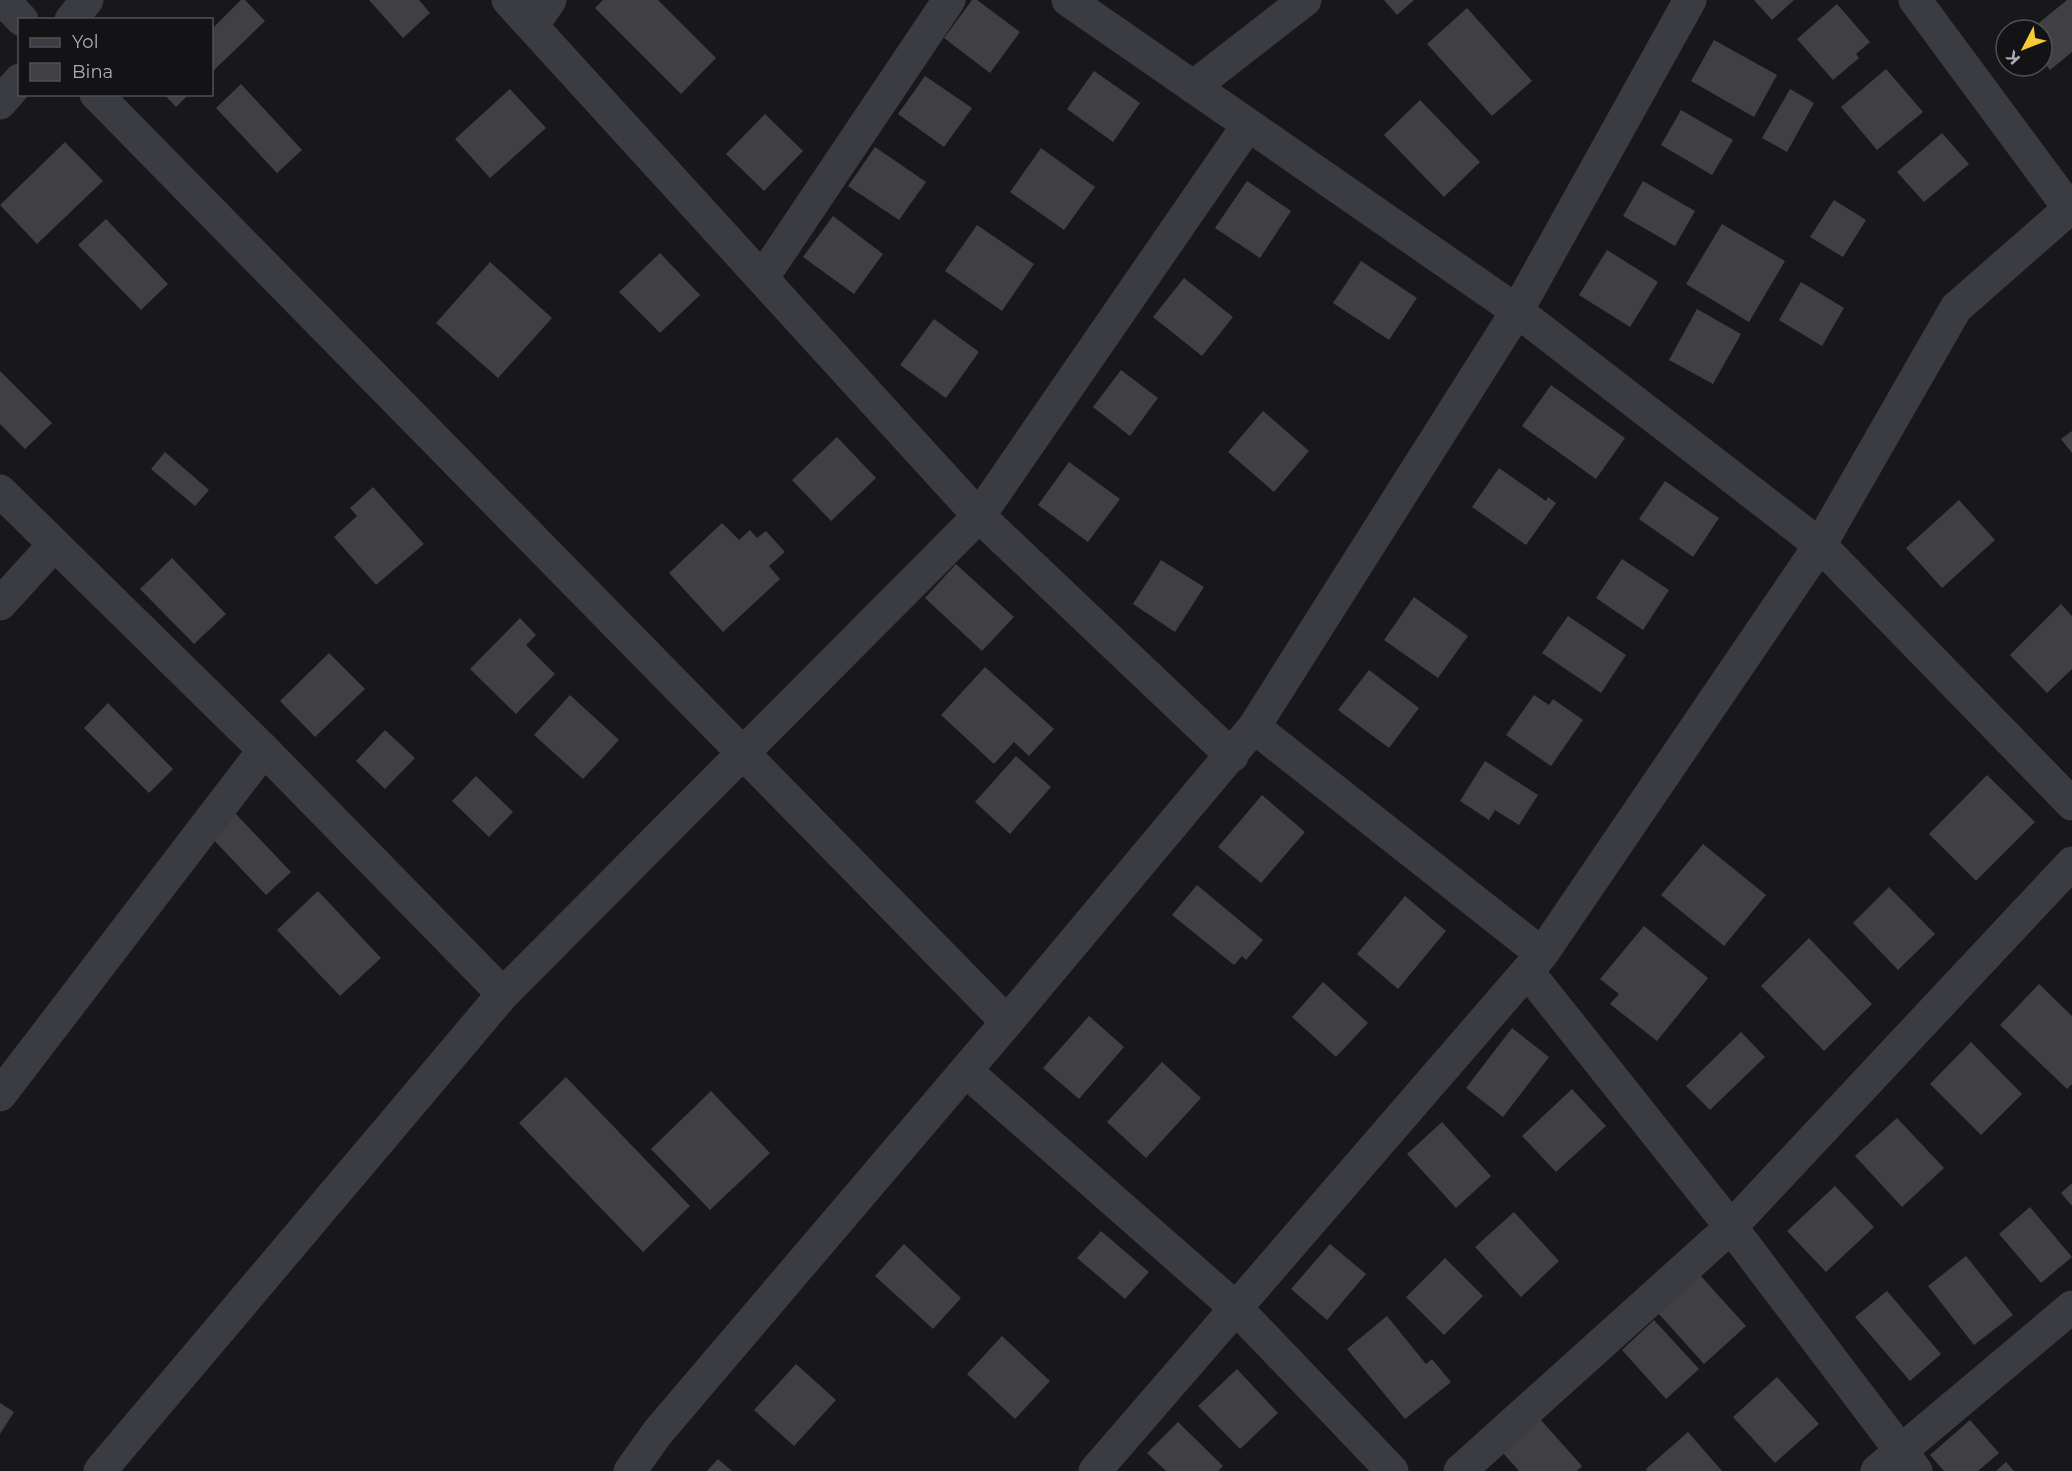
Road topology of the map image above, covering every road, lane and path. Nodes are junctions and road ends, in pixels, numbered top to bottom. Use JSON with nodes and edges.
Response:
{"nodes":[{"id":1,"x":3,"y":0,"type":"edge"},
{"id":2,"x":87,"y":0,"type":"edge"},
{"id":3,"x":508,"y":0,"type":"edge"},
{"id":4,"x":949,"y":0,"type":"edge"},
{"id":5,"x":1068,"y":0,"type":"edge"},
{"id":6,"x":1305,"y":0,"type":"edge"},
{"id":7,"x":1690,"y":0,"type":"edge"},
{"id":8,"x":1915,"y":0,"type":"edge"},
{"id":9,"x":541,"y":13,"type":"edge"},
{"id":10,"x":20,"y":18,"type":"edge"},
{"id":11,"x":73,"y":18,"type":"edge"},
{"id":12,"x":18,"y":82,"type":"edge"},
{"id":13,"x":1193,"y":87,"type":"junction"},
{"id":14,"x":98,"y":96,"type":"edge"},
{"id":15,"x":0,"y":103,"type":"edge"},
{"id":16,"x":1248,"y":124,"type":"junction"},
{"id":17,"x":2071,"y":210,"type":"edge"},
{"id":18,"x":764,"y":277,"type":"junction"},
{"id":19,"x":1517,"y":310,"type":"junction"},
{"id":20,"x":0,"y":491,"type":"edge"},
{"id":21,"x":979,"y":516,"type":"junction"},
{"id":22,"x":54,"y":545,"type":"junction"},
{"id":23,"x":1820,"y":545,"type":"junction"},
{"id":24,"x":0,"y":604,"type":"edge"},
{"id":25,"x":1254,"y":727,"type":"junction"},
{"id":26,"x":264,"y":750,"type":"junction"},
{"id":27,"x":744,"y":753,"type":"junction"},
{"id":28,"x":1232,"y":756,"type":"junction"},
{"id":29,"x":2072,"y":804,"type":"edge"},
{"id":30,"x":2072,"y":863,"type":"edge"},
{"id":31,"x":1535,"y":963,"type":"junction"},
{"id":32,"x":503,"y":994,"type":"junction"},
{"id":33,"x":1007,"y":1022,"type":"junction"},
{"id":34,"x":966,"y":1071,"type":"junction"},
{"id":35,"x":0,"y":1095,"type":"edge"},
{"id":36,"x":1731,"y":1227,"type":"junction"},
{"id":37,"x":2072,"y":1307,"type":"edge"},
{"id":38,"x":1237,"y":1309,"type":"junction"},
{"id":39,"x":1897,"y":1465,"type":"edge"},
{"id":40,"x":100,"y":1471,"type":"edge"},
{"id":41,"x":630,"y":1471,"type":"edge"},
{"id":42,"x":1095,"y":1471,"type":"edge"},
{"id":43,"x":1392,"y":1471,"type":"edge"},
{"id":44,"x":1460,"y":1471,"type":"edge"}],
"edges":[{"from":1,"to":10,"type":"street"},
{"from":2,"to":11,"type":"street"},
{"from":3,"to":9,"type":"street"},
{"from":4,"to":18,"type":"street"},
{"from":5,"to":13,"type":"street"},
{"from":6,"to":13,"type":"street"},
{"from":7,"to":19,"type":"street"},
{"from":8,"to":17,"type":"street"},
{"from":9,"to":18,"type":"street"},
{"from":12,"to":15,"type":"street"},
{"from":13,"to":16,"type":"street"},
{"from":14,"to":27,"type":"street"},
{"from":16,"to":19,"type":"street"},
{"from":16,"to":21,"type":"street"},
{"from":17,"to":23,"type":"street"},
{"from":18,"to":21,"type":"street"},
{"from":19,"to":23,"type":"street"},
{"from":19,"to":25,"type":"street"},
{"from":20,"to":22,"type":"street"},
{"from":21,"to":27,"type":"street"},
{"from":21,"to":28,"type":"street"},
{"from":22,"to":24,"type":"street"},
{"from":22,"to":26,"type":"street"},
{"from":23,"to":29,"type":"street"},
{"from":23,"to":31,"type":"street"},
{"from":25,"to":28,"type":"street"},
{"from":25,"to":31,"type":"street"},
{"from":26,"to":32,"type":"street"},
{"from":26,"to":35,"type":"street"},
{"from":27,"to":32,"type":"street"},
{"from":27,"to":33,"type":"street"},
{"from":28,"to":33,"type":"street"},
{"from":30,"to":36,"type":"street"},
{"from":31,"to":36,"type":"street"},
{"from":31,"to":38,"type":"street"},
{"from":32,"to":40,"type":"street"},
{"from":33,"to":34,"type":"street"},
{"from":34,"to":38,"type":"street"},
{"from":34,"to":41,"type":"street"},
{"from":36,"to":39,"type":"street"},
{"from":36,"to":44,"type":"street"},
{"from":37,"to":39,"type":"street"},
{"from":38,"to":42,"type":"street"},
{"from":38,"to":43,"type":"street"}]}
